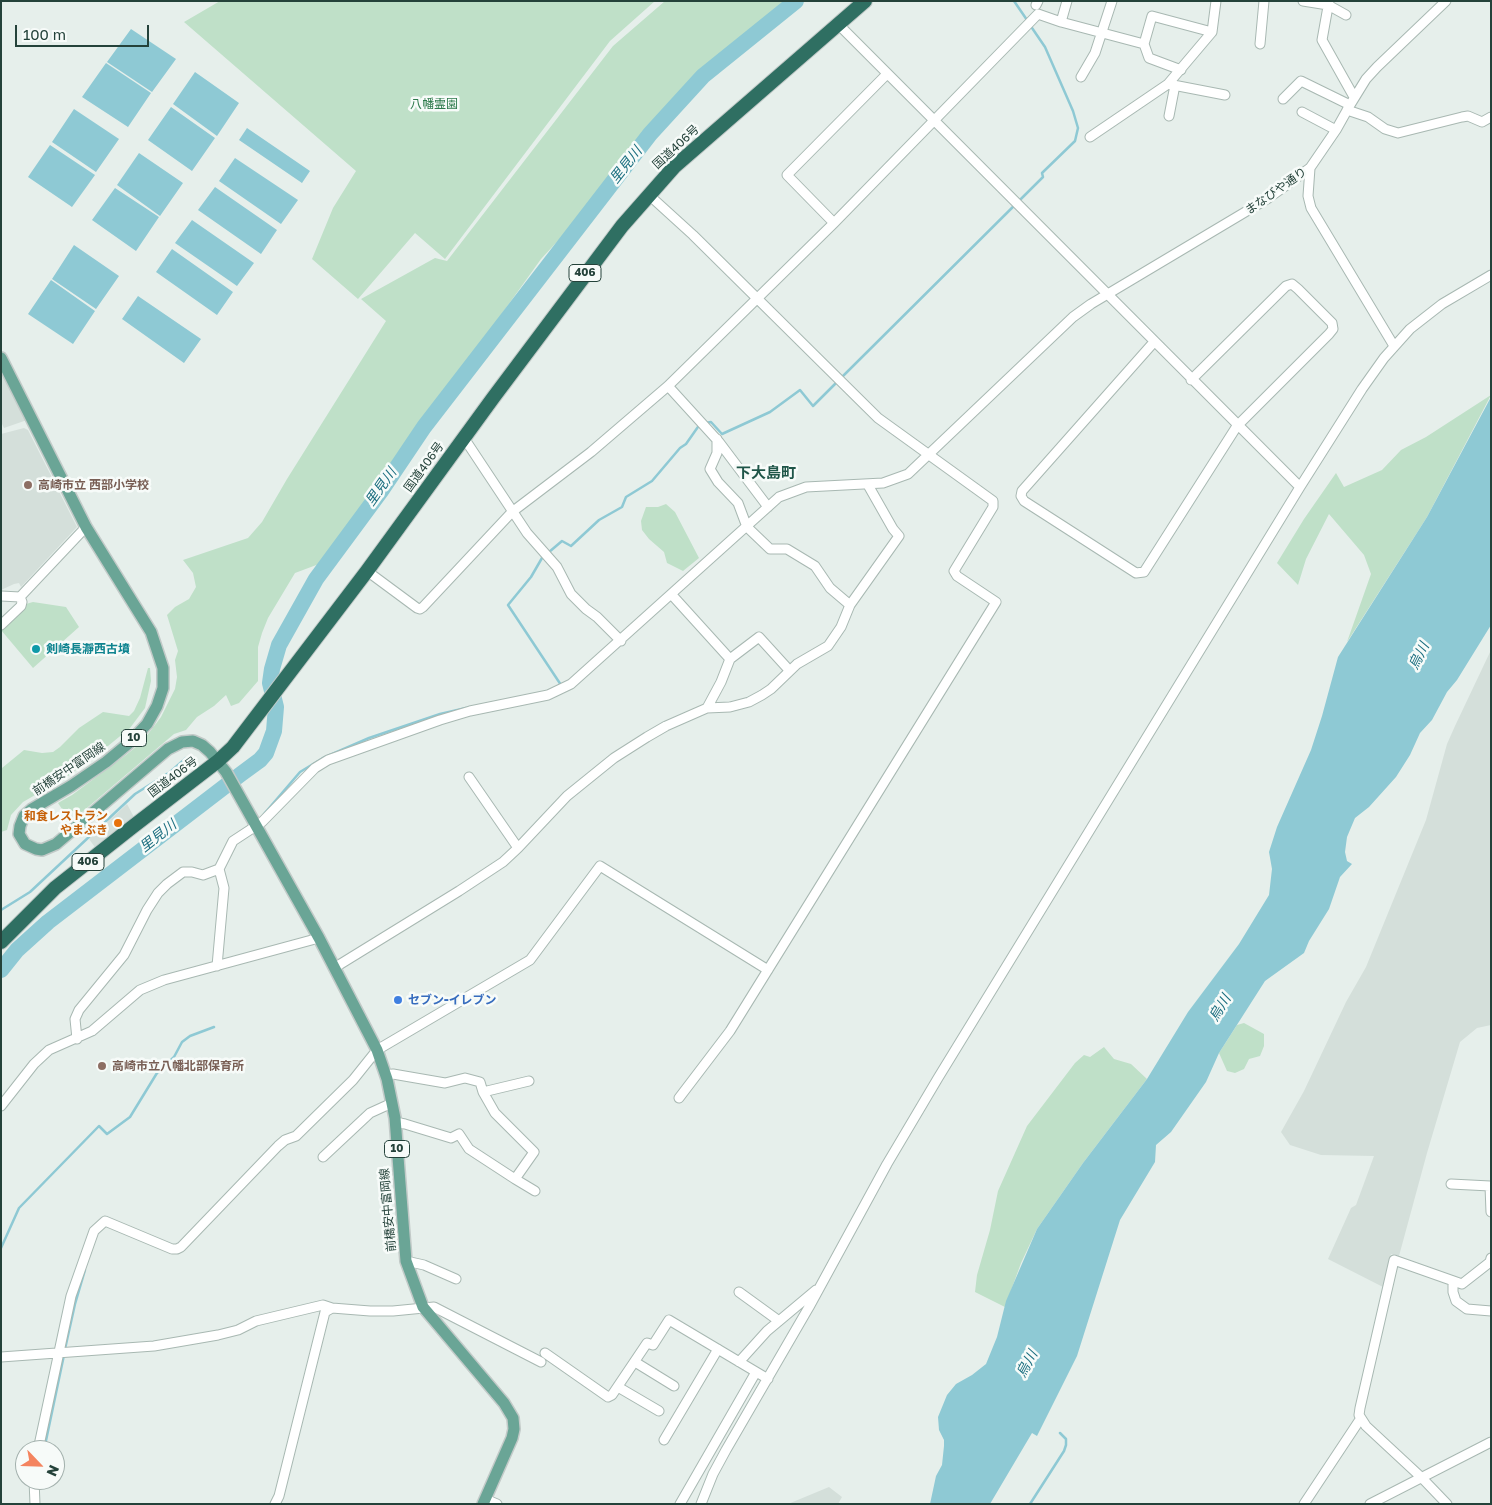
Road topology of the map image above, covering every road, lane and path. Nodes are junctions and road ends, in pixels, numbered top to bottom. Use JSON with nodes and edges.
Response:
{"nodes":[{"id":1,"x":865,"y":1,"type":"edge"},
{"id":2,"x":1067,"y":1,"type":"edge"},
{"id":3,"x":1112,"y":1,"type":"edge"},
{"id":4,"x":1216,"y":1,"type":"edge"},
{"id":5,"x":1264,"y":1,"type":"edge"},
{"id":6,"x":1303,"y":1,"type":"edge"},
{"id":7,"x":1446,"y":1,"type":"edge"},
{"id":8,"x":1329,"y":3,"type":"edge"},
{"id":9,"x":1346,"y":15,"type":"dead end"},
{"id":10,"x":1062,"y":22,"type":"junction"},
{"id":11,"x":839,"y":25,"type":"junction"},
{"id":12,"x":1103,"y":32,"type":"junction"},
{"id":13,"x":1212,"y":32,"type":"junction"},
{"id":14,"x":1144,"y":44,"type":"junction"},
{"id":15,"x":1260,"y":44,"type":"dead end"},
{"id":16,"x":1182,"y":70,"type":"junction"},
{"id":17,"x":887,"y":74,"type":"junction"},
{"id":18,"x":1081,"y":77,"type":"dead end"},
{"id":19,"x":1172,"y":84,"type":"junction"},
{"id":20,"x":1225,"y":95,"type":"dead end"},
{"id":21,"x":1283,"y":99,"type":"dead end"},
{"id":22,"x":1350,"y":104,"type":"junction"},
{"id":23,"x":1302,"y":112,"type":"dead end"},
{"id":24,"x":1169,"y":116,"type":"dead end"},
{"id":25,"x":1491,"y":117,"type":"edge"},
{"id":26,"x":933,"y":120,"type":"junction"},
{"id":27,"x":1336,"y":130,"type":"junction"},
{"id":28,"x":1090,"y":137,"type":"dead end"},
{"id":29,"x":1310,"y":168,"type":"junction"},
{"id":30,"x":649,"y":195,"type":"junction"},
{"id":31,"x":834,"y":223,"type":"junction"},
{"id":32,"x":1491,"y":274,"type":"edge"},
{"id":33,"x":1108,"y":294,"type":"junction"},
{"id":34,"x":757,"y":299,"type":"junction"},
{"id":35,"x":1154,"y":342,"type":"junction"},
{"id":36,"x":1394,"y":346,"type":"junction"},
{"id":37,"x":1,"y":358,"type":"edge"},
{"id":38,"x":1191,"y":380,"type":"junction"},
{"id":39,"x":668,"y":386,"type":"junction"},
{"id":40,"x":1237,"y":426,"type":"junction"},
{"id":41,"x":464,"y":438,"type":"junction"},
{"id":42,"x":717,"y":439,"type":"junction"},
{"id":43,"x":928,"y":455,"type":"junction"},
{"id":44,"x":868,"y":485,"type":"junction"},
{"id":45,"x":1300,"y":487,"type":"junction"},
{"id":46,"x":768,"y":507,"type":"junction"},
{"id":47,"x":512,"y":512,"type":"junction"},
{"id":48,"x":86,"y":527,"type":"junction"},
{"id":49,"x":747,"y":527,"type":"junction"},
{"id":50,"x":367,"y":571,"type":"junction"},
{"id":51,"x":672,"y":595,"type":"junction"},
{"id":52,"x":1,"y":596,"type":"edge"},
{"id":53,"x":20,"y":597,"type":"junction"},
{"id":54,"x":850,"y":605,"type":"junction"},
{"id":55,"x":1,"y":625,"type":"edge"},
{"id":56,"x":620,"y":641,"type":"junction"},
{"id":57,"x":730,"y":659,"type":"junction"},
{"id":58,"x":789,"y":670,"type":"junction"},
{"id":59,"x":707,"y":708,"type":"junction"},
{"id":60,"x":218,"y":761,"type":"junction"},
{"id":61,"x":469,"y":777,"type":"dead end"},
{"id":62,"x":256,"y":826,"type":"junction"},
{"id":63,"x":518,"y":848,"type":"junction"},
{"id":64,"x":219,"y":869,"type":"junction"},
{"id":65,"x":319,"y":938,"type":"junction"},
{"id":66,"x":1,"y":942,"type":"edge"},
{"id":67,"x":217,"y":966,"type":"junction"},
{"id":68,"x":334,"y":968,"type":"junction"},
{"id":69,"x":768,"y":970,"type":"junction"},
{"id":70,"x":77,"y":1039,"type":"junction"},
{"id":71,"x":377,"y":1050,"type":"junction"},
{"id":72,"x":386,"y":1075,"type":"junction"},
{"id":73,"x":530,"y":1081,"type":"dead end"},
{"id":74,"x":484,"y":1092,"type":"junction"},
{"id":75,"x":680,"y":1098,"type":"dead end"},
{"id":76,"x":392,"y":1103,"type":"junction"},
{"id":77,"x":1,"y":1106,"type":"edge"},
{"id":78,"x":395,"y":1122,"type":"junction"},
{"id":79,"x":323,"y":1157,"type":"dead end"},
{"id":80,"x":515,"y":1179,"type":"junction"},
{"id":81,"x":1451,"y":1184,"type":"dead end"},
{"id":82,"x":1490,"y":1186,"type":"edge"},
{"id":83,"x":536,"y":1191,"type":"dead end"},
{"id":84,"x":1491,"y":1212,"type":"edge"},
{"id":85,"x":1491,"y":1258,"type":"edge"},
{"id":86,"x":406,"y":1261,"type":"junction"},
{"id":87,"x":456,"y":1279,"type":"dead end"},
{"id":88,"x":1453,"y":1281,"type":"junction"},
{"id":89,"x":820,"y":1286,"type":"junction"},
{"id":90,"x":739,"y":1292,"type":"dead end"},
{"id":91,"x":423,"y":1307,"type":"junction"},
{"id":92,"x":332,"y":1308,"type":"junction"},
{"id":93,"x":1491,"y":1311,"type":"edge"},
{"id":94,"x":779,"y":1321,"type":"junction"},
{"id":95,"x":718,"y":1349,"type":"junction"},
{"id":96,"x":58,"y":1354,"type":"junction"},
{"id":97,"x":1,"y":1357,"type":"edge"},
{"id":98,"x":635,"y":1362,"type":"junction"},
{"id":99,"x":740,"y":1362,"type":"junction"},
{"id":100,"x":756,"y":1372,"type":"junction"},
{"id":101,"x":768,"y":1378,"type":"junction"},
{"id":102,"x":674,"y":1386,"type":"dead end"},
{"id":103,"x":618,"y":1387,"type":"junction"},
{"id":104,"x":659,"y":1411,"type":"dead end"},
{"id":105,"x":1361,"y":1418,"type":"junction"},
{"id":106,"x":40,"y":1440,"type":"edge"},
{"id":107,"x":664,"y":1440,"type":"dead end"},
{"id":108,"x":1491,"y":1442,"type":"edge"},
{"id":109,"x":1422,"y":1478,"type":"junction"},
{"id":110,"x":34,"y":1490,"type":"edge"},
{"id":111,"x":484,"y":1501,"type":"edge"},
{"id":112,"x":35,"y":1504,"type":"edge"},
{"id":113,"x":274,"y":1504,"type":"edge"},
{"id":114,"x":497,"y":1504,"type":"edge"},
{"id":115,"x":680,"y":1504,"type":"edge"},
{"id":116,"x":701,"y":1504,"type":"edge"},
{"id":117,"x":1304,"y":1504,"type":"edge"},
{"id":118,"x":1370,"y":1504,"type":"edge"},
{"id":119,"x":1446,"y":1504,"type":"edge"}],
"edges":[{"from":1,"to":11,"type":"highway","name":"国道406号","number":"406"},
{"from":2,"to":10,"type":"street"},
{"from":3,"to":12,"type":"street"},
{"from":4,"to":13,"type":"street"},
{"from":5,"to":15,"type":"street"},
{"from":6,"to":8,"type":"street"},
{"from":7,"to":22,"type":"street","name":"まなびや通り"},
{"from":8,"to":9,"type":"street"},
{"from":8,"to":22,"type":"street"},
{"from":10,"to":12,"type":"street"},
{"from":10,"to":26,"type":"street"},
{"from":11,"to":17,"type":"street"},
{"from":11,"to":30,"type":"highway","name":"国道406号","number":"406"},
{"from":12,"to":14,"type":"street"},
{"from":12,"to":18,"type":"street"},
{"from":13,"to":14,"type":"street"},
{"from":13,"to":16,"type":"street"},
{"from":14,"to":16,"type":"street"},
{"from":16,"to":19,"type":"street"},
{"from":17,"to":26,"type":"street"},
{"from":17,"to":31,"type":"street"},
{"from":19,"to":20,"type":"street"},
{"from":19,"to":24,"type":"street"},
{"from":19,"to":28,"type":"street"},
{"from":21,"to":22,"type":"street"},
{"from":22,"to":25,"type":"street"},
{"from":22,"to":27,"type":"street","name":"まなびや通り"},
{"from":23,"to":27,"type":"street"},
{"from":26,"to":31,"type":"street"},
{"from":26,"to":33,"type":"street"},
{"from":27,"to":29,"type":"street","name":"まなびや通り"},
{"from":29,"to":33,"type":"street","name":"まなびや通り"},
{"from":29,"to":36,"type":"street"},
{"from":30,"to":34,"type":"street"},
{"from":30,"to":41,"type":"highway","name":"国道406号","number":"406"},
{"from":31,"to":34,"type":"street"},
{"from":32,"to":36,"type":"street"},
{"from":33,"to":35,"type":"street"},
{"from":33,"to":43,"type":"street","name":"まなびや通り"},
{"from":34,"to":39,"type":"street"},
{"from":34,"to":43,"type":"street"},
{"from":35,"to":38,"type":"street"},
{"from":35,"to":40,"type":"street"},
{"from":36,"to":45,"type":"street"},
{"from":37,"to":48,"type":"main road","name":"前橋安中富岡線","number":"10"},
{"from":38,"to":40,"type":"street"},
{"from":38,"to":40,"type":"street"},
{"from":39,"to":42,"type":"street"},
{"from":39,"to":47,"type":"street"},
{"from":40,"to":45,"type":"street"},
{"from":41,"to":47,"type":"street"},
{"from":41,"to":50,"type":"highway","name":"国道406号","number":"406"},
{"from":42,"to":46,"type":"street"},
{"from":42,"to":49,"type":"street"},
{"from":43,"to":44,"type":"street","name":"まなびや通り"},
{"from":43,"to":69,"type":"street"},
{"from":44,"to":46,"type":"street","name":"まなびや通り"},
{"from":44,"to":54,"type":"street"},
{"from":45,"to":89,"type":"street"},
{"from":46,"to":49,"type":"street","name":"まなびや通り"},
{"from":47,"to":50,"type":"street"},
{"from":47,"to":56,"type":"street"},
{"from":48,"to":53,"type":"street"},
{"from":48,"to":60,"type":"main road","name":"前橋安中富岡線","number":"10"},
{"from":49,"to":51,"type":"street","name":"まなびや通り"},
{"from":49,"to":54,"type":"street"},
{"from":50,"to":60,"type":"highway","name":"国道406号","number":"406"},
{"from":51,"to":56,"type":"street","name":"まなびや通り"},
{"from":51,"to":57,"type":"street"},
{"from":52,"to":53,"type":"street"},
{"from":53,"to":55,"type":"street"},
{"from":54,"to":58,"type":"street"},
{"from":56,"to":62,"type":"street","name":"まなびや通り"},
{"from":57,"to":58,"type":"street"},
{"from":57,"to":59,"type":"street"},
{"from":58,"to":59,"type":"street"},
{"from":59,"to":63,"type":"street"},
{"from":60,"to":62,"type":"main road","name":"前橋安中富岡線","number":"10"},
{"from":60,"to":66,"type":"highway","name":"国道406号","number":"406"},
{"from":61,"to":63,"type":"street"},
{"from":62,"to":64,"type":"street","name":"まなびや通り"},
{"from":62,"to":65,"type":"main road","name":"前橋安中富岡線","number":"10"},
{"from":63,"to":68,"type":"street"},
{"from":64,"to":67,"type":"street"},
{"from":64,"to":70,"type":"street"},
{"from":65,"to":67,"type":"street"},
{"from":65,"to":68,"type":"main road","name":"前橋安中富岡線","number":"10"},
{"from":67,"to":70,"type":"street"},
{"from":68,"to":71,"type":"main road","name":"前橋安中富岡線","number":"10"},
{"from":69,"to":71,"type":"street"},
{"from":69,"to":75,"type":"street"},
{"from":70,"to":77,"type":"street"},
{"from":71,"to":72,"type":"main road","name":"前橋安中富岡線","number":"10"},
{"from":71,"to":96,"type":"street"},
{"from":72,"to":74,"type":"street"},
{"from":72,"to":76,"type":"main road","name":"前橋安中富岡線","number":"10"},
{"from":73,"to":74,"type":"street"},
{"from":74,"to":80,"type":"street"},
{"from":76,"to":78,"type":"main road","name":"前橋安中富岡線","number":"10"},
{"from":76,"to":79,"type":"street"},
{"from":78,"to":80,"type":"street"},
{"from":78,"to":86,"type":"main road","name":"前橋安中富岡線","number":"10"},
{"from":80,"to":83,"type":"street"},
{"from":81,"to":82,"type":"street"},
{"from":82,"to":84,"type":"street"},
{"from":85,"to":88,"type":"street"},
{"from":86,"to":87,"type":"street"},
{"from":86,"to":91,"type":"main road","name":"前橋安中富岡線","number":"10"},
{"from":88,"to":93,"type":"street"},
{"from":88,"to":105,"type":"street"},
{"from":89,"to":94,"type":"street"},
{"from":89,"to":101,"type":"street"},
{"from":90,"to":94,"type":"street"},
{"from":91,"to":92,"type":"street"},
{"from":91,"to":103,"type":"street"},
{"from":91,"to":111,"type":"main road","name":"前橋安中富岡線","number":"10"},
{"from":92,"to":96,"type":"street"},
{"from":92,"to":113,"type":"street"},
{"from":94,"to":99,"type":"street"},
{"from":95,"to":98,"type":"street"},
{"from":95,"to":99,"type":"street"},
{"from":95,"to":107,"type":"street"},
{"from":96,"to":97,"type":"street"},
{"from":96,"to":106,"type":"street"},
{"from":98,"to":102,"type":"street"},
{"from":98,"to":103,"type":"street"},
{"from":99,"to":100,"type":"street"},
{"from":100,"to":101,"type":"street"},
{"from":100,"to":115,"type":"street"},
{"from":101,"to":116,"type":"street"},
{"from":103,"to":104,"type":"street"},
{"from":105,"to":109,"type":"street"},
{"from":105,"to":117,"type":"street"},
{"from":108,"to":109,"type":"street"},
{"from":109,"to":118,"type":"street"},
{"from":109,"to":119,"type":"street"},
{"from":110,"to":112,"type":"street"},
{"from":111,"to":114,"type":"street"}]}
